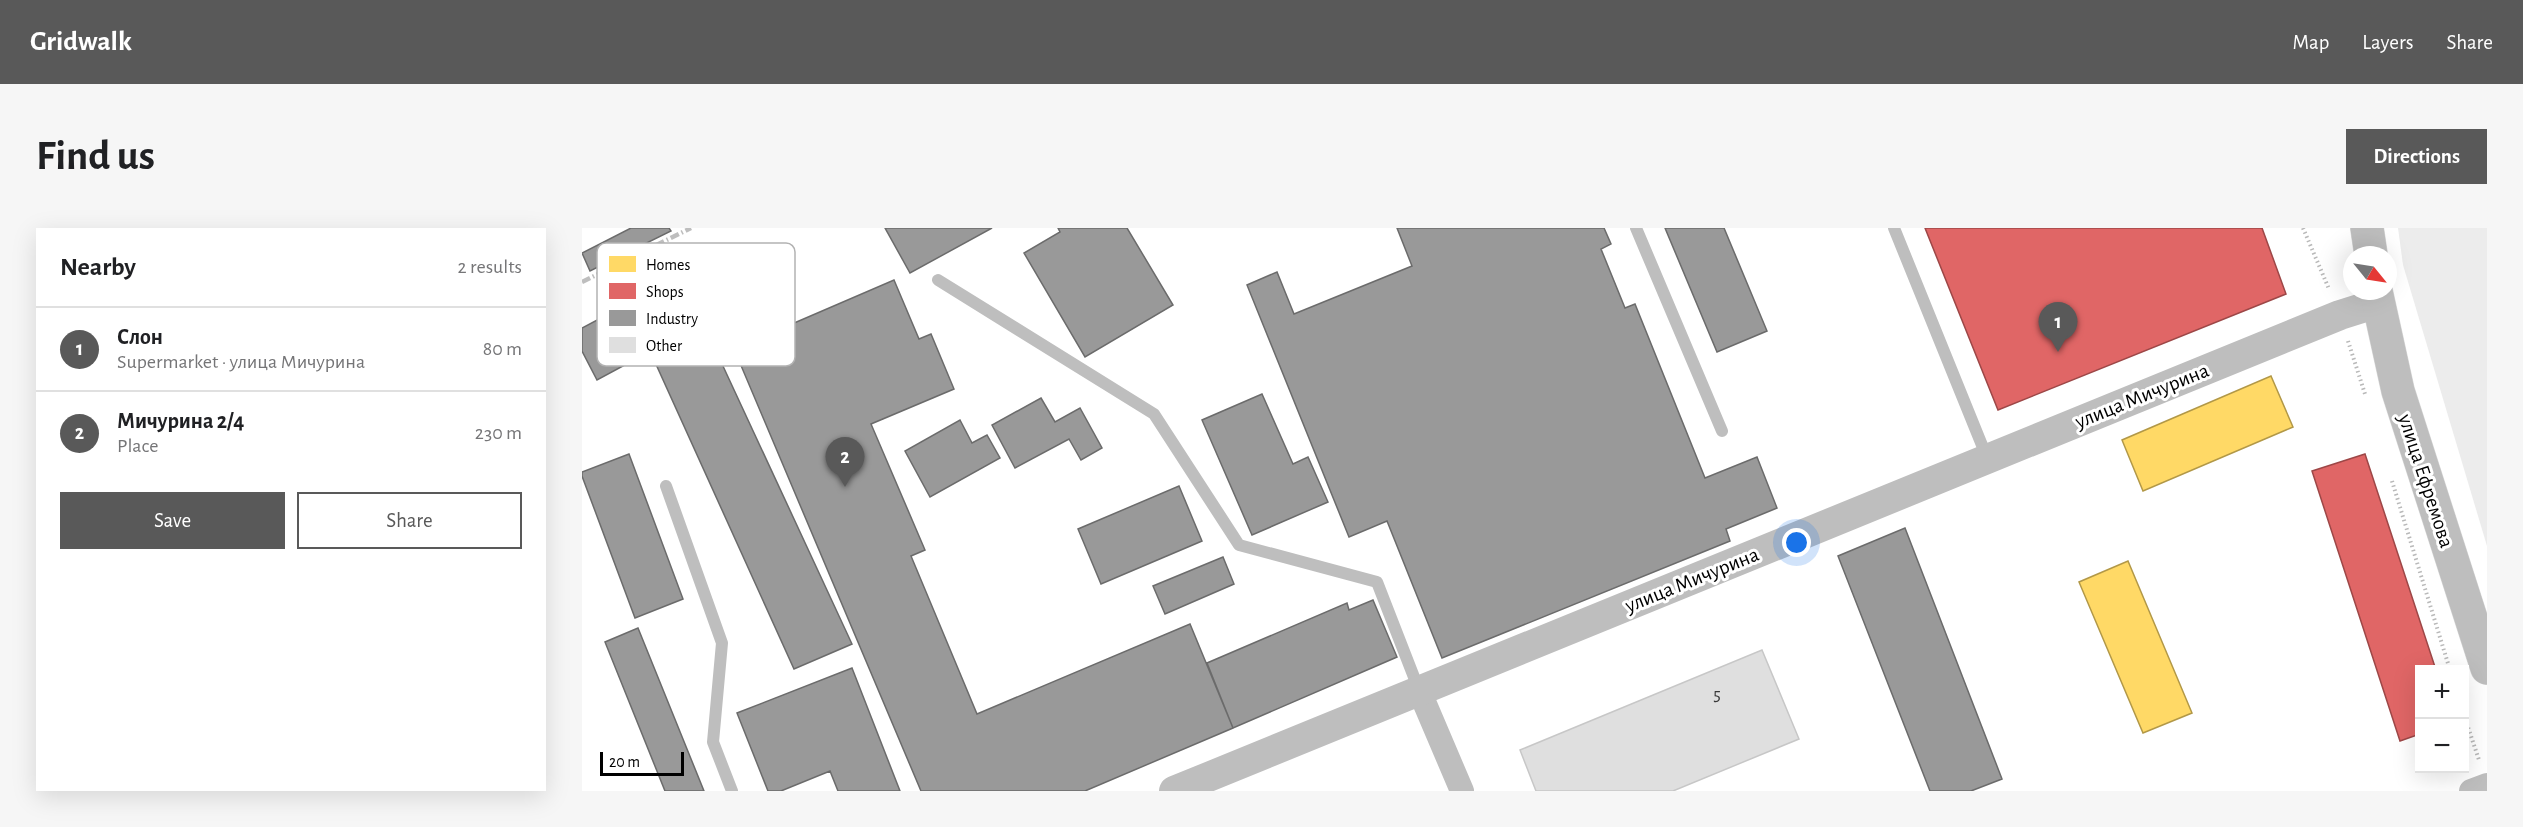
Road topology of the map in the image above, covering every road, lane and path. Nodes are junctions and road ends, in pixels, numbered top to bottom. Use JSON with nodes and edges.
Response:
{"nodes":[{"id":1,"x":1636,"y":228,"type":"edge"},
{"id":2,"x":1894,"y":228,"type":"edge"},
{"id":3,"x":2304,"y":228,"type":"edge"},
{"id":4,"x":2367,"y":228,"type":"edge"},
{"id":5,"x":2370,"y":246,"type":"edge"},
{"id":6,"x":938,"y":280,"type":"dead end"},
{"id":7,"x":2371,"y":300,"type":"edge"},
{"id":8,"x":2378,"y":300,"type":"edge"},
{"id":9,"x":2340,"y":315,"type":"junction"},
{"id":10,"x":2365,"y":395,"type":"dead end"},
{"id":11,"x":1722,"y":431,"type":"dead end"},
{"id":12,"x":1988,"y":460,"type":"junction"},
{"id":13,"x":2390,"y":475,"type":"dead end"},
{"id":14,"x":666,"y":486,"type":"dead end"},
{"id":15,"x":2449,"y":665,"type":"edge"},
{"id":16,"x":2487,"y":668,"type":"edge"},
{"id":17,"x":1419,"y":690,"type":"junction"},
{"id":18,"x":2465,"y":719,"type":"edge"},
{"id":19,"x":2487,"y":785,"type":"edge"},
{"id":20,"x":732,"y":791,"type":"edge"},
{"id":21,"x":1174,"y":791,"type":"edge"},
{"id":22,"x":1462,"y":791,"type":"edge"},
{"id":23,"x":2471,"y":791,"type":"edge"}],
"edges":[{"from":1,"to":11,"type":"lane"},
{"from":2,"to":12,"type":"lane"},
{"from":3,"to":9,"type":"path"},
{"from":4,"to":5,"type":"main road"},
{"from":6,"to":17,"type":"lane"},
{"from":7,"to":9,"type":"street","name":"улица Мичурина"},
{"from":8,"to":16,"type":"main road","name":"улица Ефремова"},
{"from":9,"to":10,"type":"path"},
{"from":9,"to":12,"type":"street","name":"улица Мичурина"},
{"from":12,"to":17,"type":"street","name":"улица Мичурина"},
{"from":13,"to":15,"type":"path"},
{"from":14,"to":20,"type":"lane"},
{"from":17,"to":21,"type":"street","name":"улица Мичурина"},
{"from":17,"to":22,"type":"street"},
{"from":18,"to":19,"type":"path"},
{"from":19,"to":23,"type":"street"}]}
